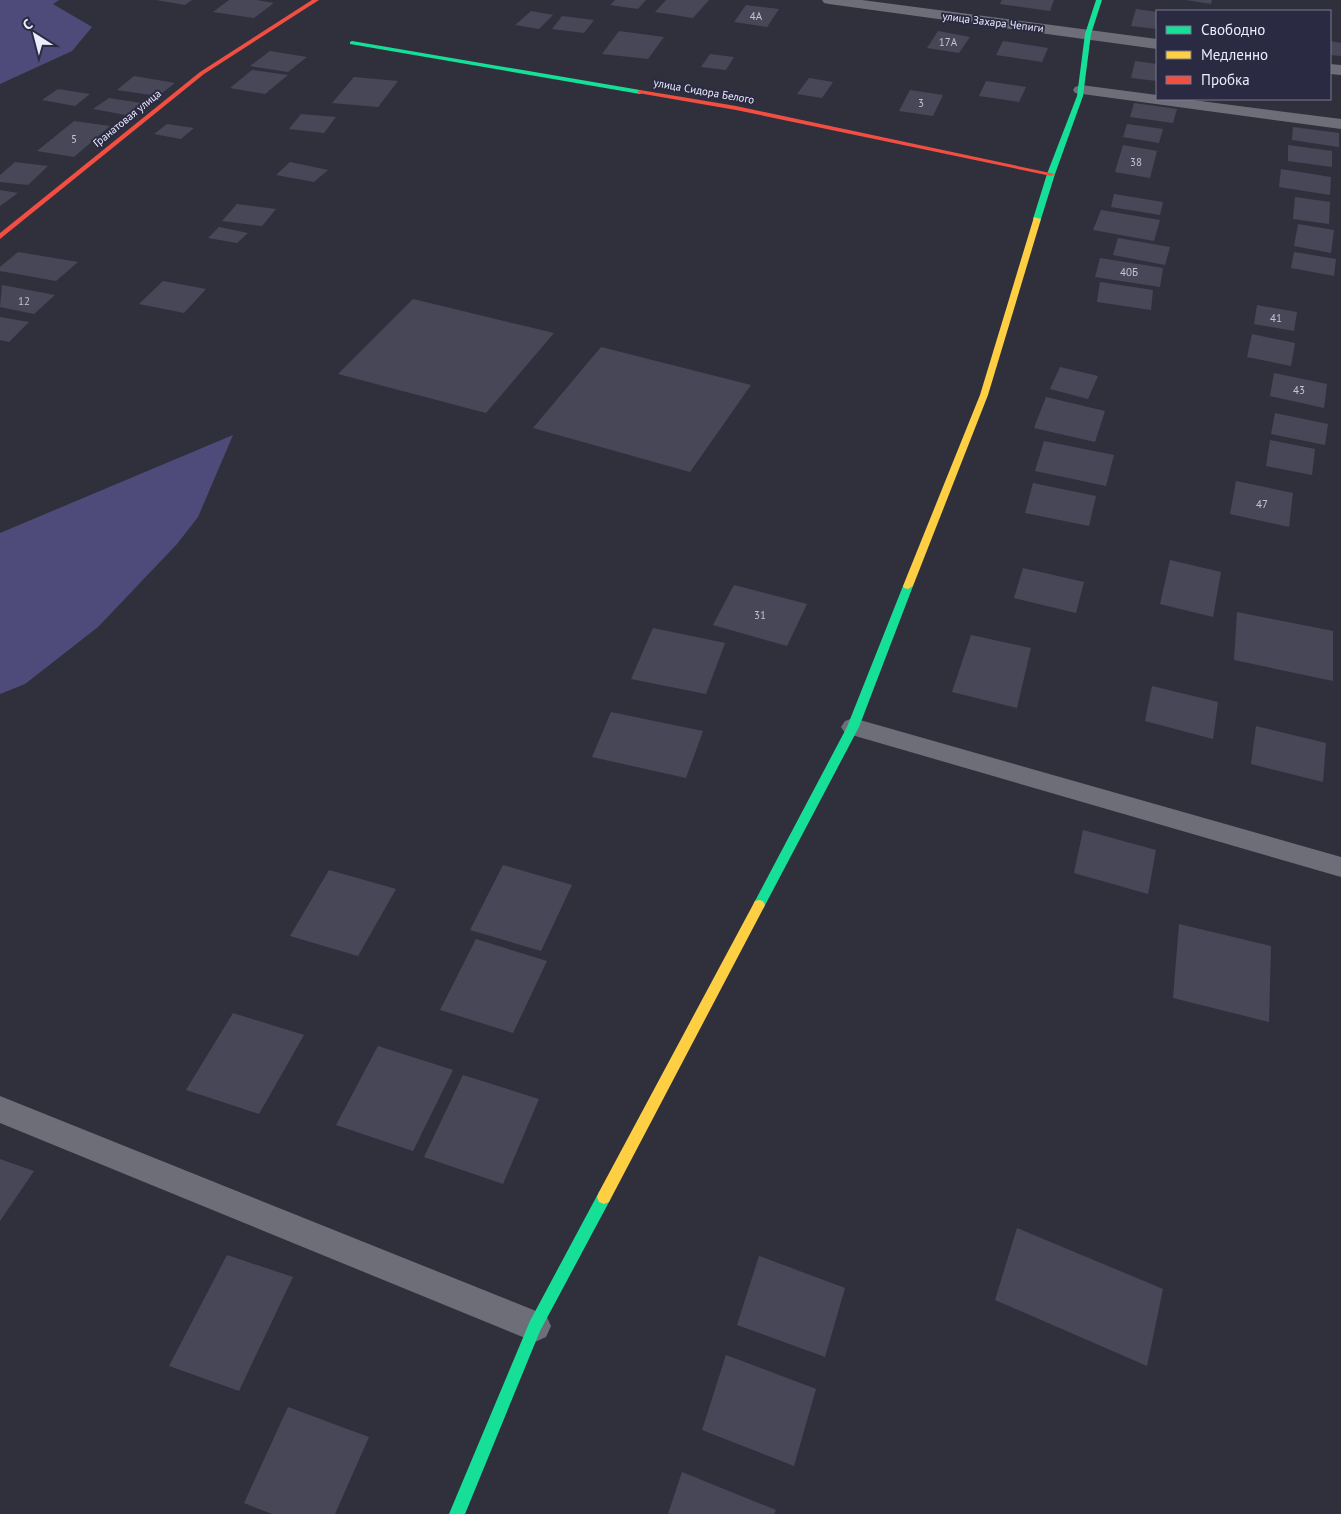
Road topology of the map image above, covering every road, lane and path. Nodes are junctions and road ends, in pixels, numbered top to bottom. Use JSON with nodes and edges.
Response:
{"nodes":[{"id":1,"x":316,"y":0,"type":"edge"},
{"id":2,"x":829,"y":0,"type":"edge"},
{"id":3,"x":1099,"y":0,"type":"edge"},
{"id":4,"x":1088,"y":34,"type":"junction"},
{"id":5,"x":352,"y":43,"type":"dead end"},
{"id":6,"x":1156,"y":44,"type":"edge"},
{"id":7,"x":1081,"y":90,"type":"junction"},
{"id":8,"x":1156,"y":100,"type":"edge"},
{"id":9,"x":1157,"y":100,"type":"edge"},
{"id":10,"x":1341,"y":124,"type":"edge"},
{"id":11,"x":1050,"y":174,"type":"junction"},
{"id":12,"x":0,"y":236,"type":"edge"},
{"id":13,"x":853,"y":727,"type":"junction"},
{"id":14,"x":1341,"y":868,"type":"edge"},
{"id":15,"x":0,"y":1109,"type":"edge"},
{"id":16,"x":535,"y":1326,"type":"junction"},
{"id":17,"x":457,"y":1514,"type":"edge"}],
"edges":[{"from":1,"to":12,"type":"street","name":"Гранатовая улица"},
{"from":2,"to":4,"type":"street","name":"улица Захара Чепиги"},
{"from":3,"to":4,"type":"street"},
{"from":4,"to":6,"type":"street","name":"улица Захара Чепиги"},
{"from":4,"to":7,"type":"street"},
{"from":5,"to":11,"type":"street","name":"улица Сидора Белого"},
{"from":7,"to":8,"type":"street"},
{"from":7,"to":11,"type":"street"},
{"from":9,"to":10,"type":"street"},
{"from":11,"to":13,"type":"street"},
{"from":13,"to":14,"type":"lane"},
{"from":13,"to":16,"type":"street"},
{"from":15,"to":16,"type":"lane"},
{"from":16,"to":17,"type":"street"}]}
